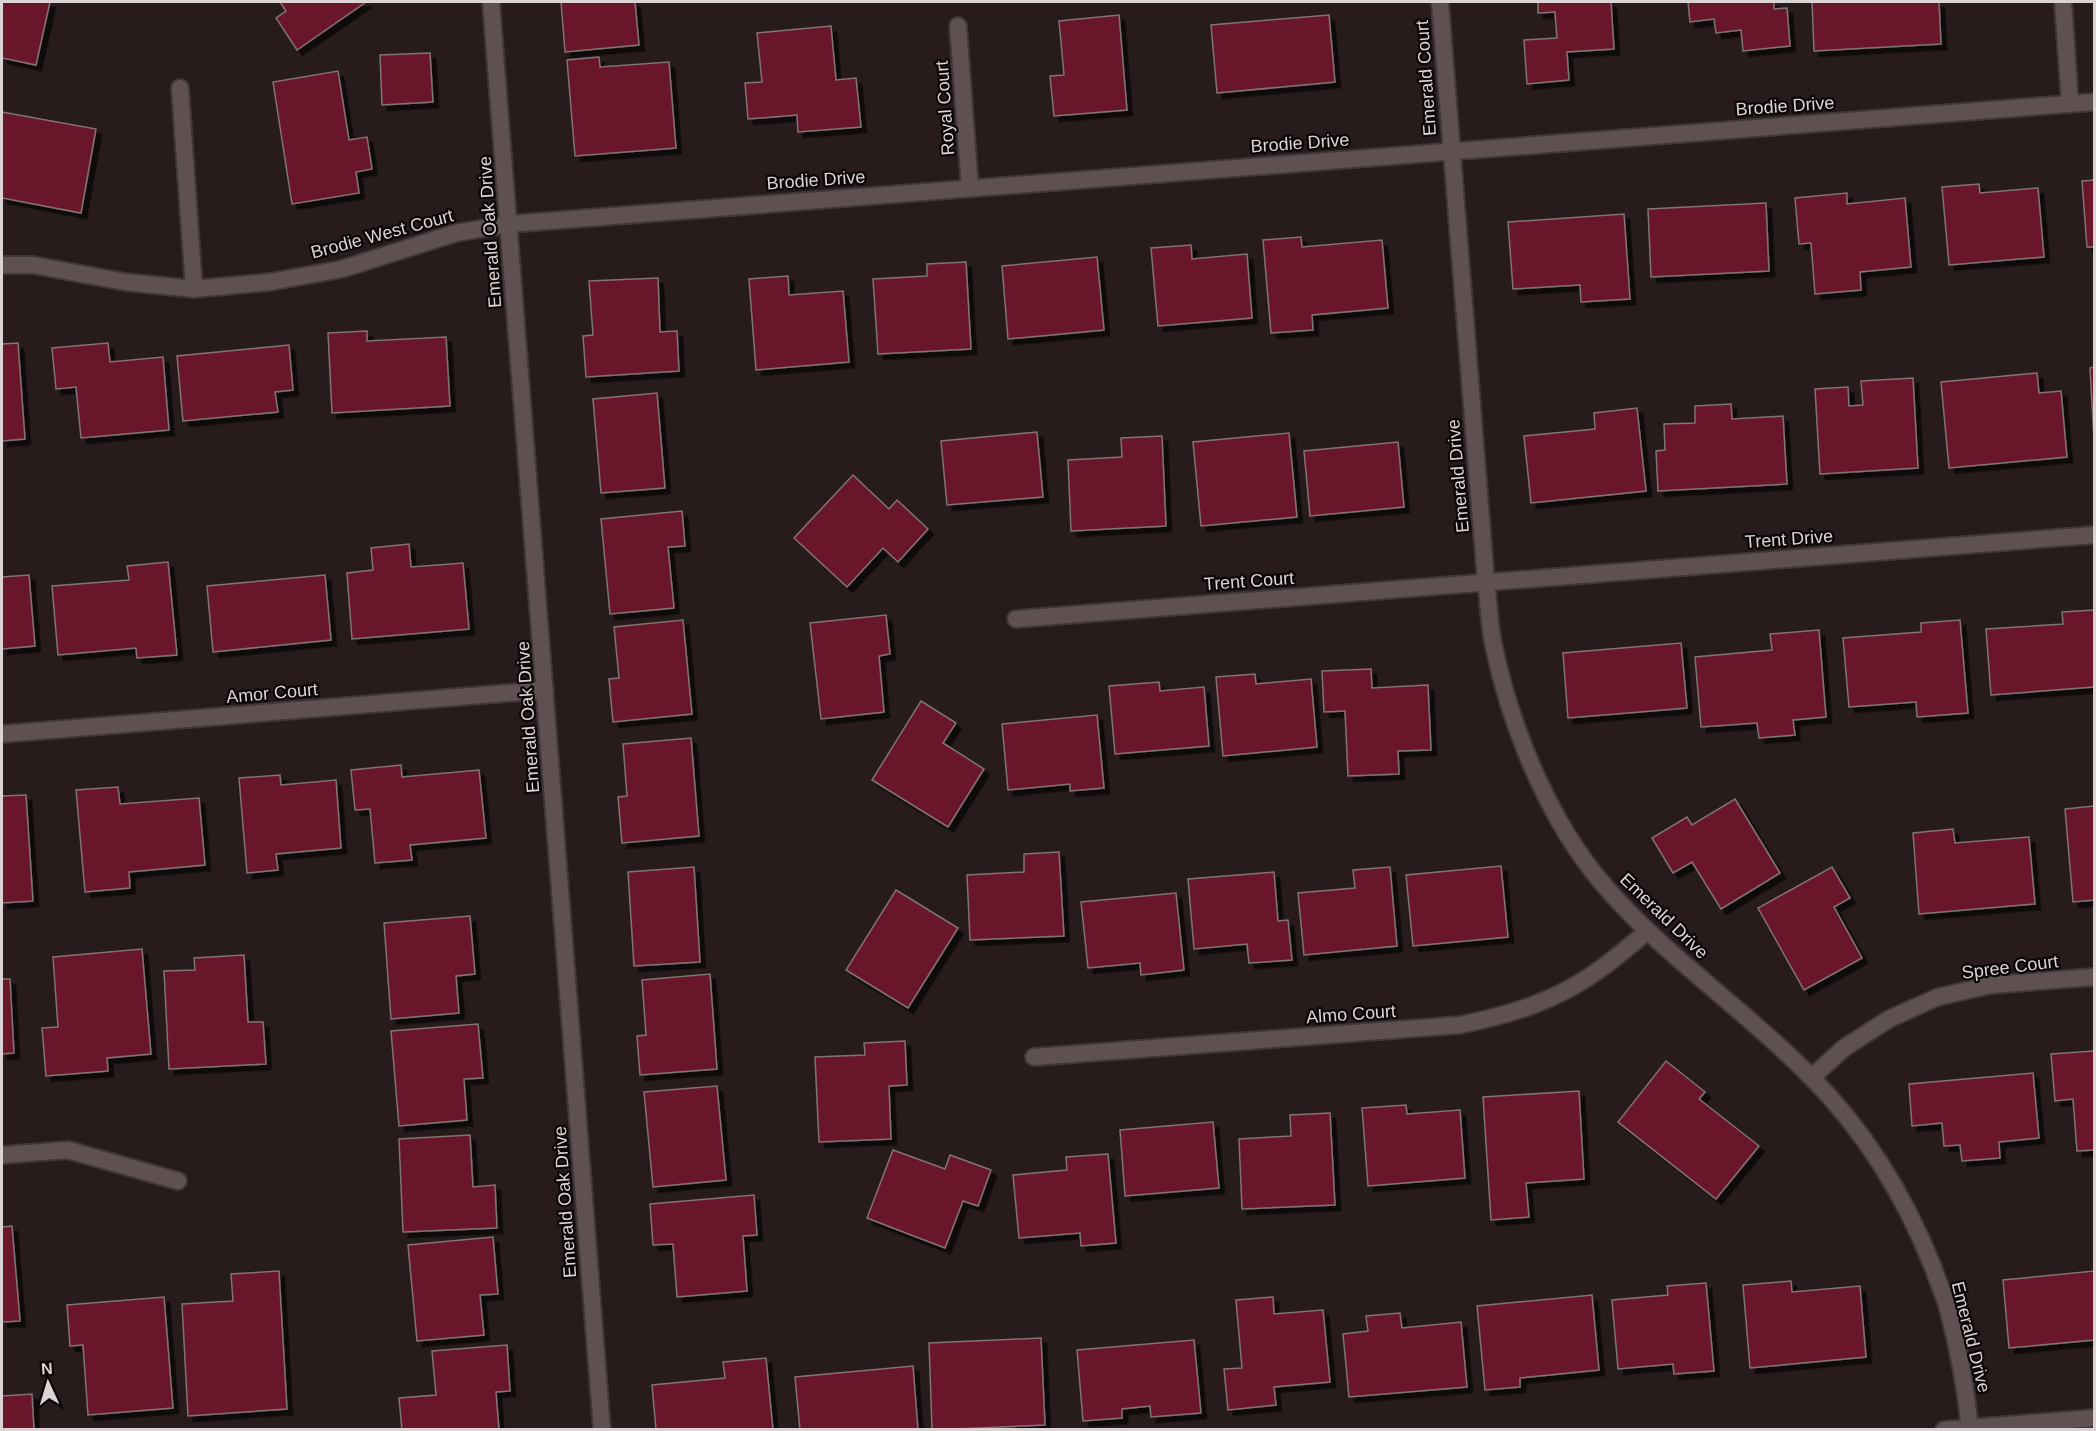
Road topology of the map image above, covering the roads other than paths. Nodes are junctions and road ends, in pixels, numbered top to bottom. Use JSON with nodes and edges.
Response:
{"nodes":[{"id":1,"x":492,"y":2,"type":"edge"},
{"id":2,"x":1440,"y":2,"type":"edge"},
{"id":3,"x":2063,"y":2,"type":"edge"},
{"id":4,"x":958,"y":26,"type":"dead end"},
{"id":5,"x":180,"y":88,"type":"dead end"},
{"id":6,"x":2094,"y":102,"type":"edge"},
{"id":7,"x":2070,"y":104,"type":"junction"},
{"id":8,"x":1452,"y":151,"type":"junction"},
{"id":9,"x":970,"y":188,"type":"junction"},
{"id":10,"x":509,"y":224,"type":"junction"},
{"id":11,"x":2,"y":265,"type":"edge"},
{"id":12,"x":194,"y":289,"type":"junction"},
{"id":13,"x":2094,"y":535,"type":"edge"},
{"id":14,"x":1486,"y":582,"type":"junction"},
{"id":15,"x":1016,"y":619,"type":"dead end"},
{"id":16,"x":545,"y":690,"type":"junction"},
{"id":17,"x":2,"y":734,"type":"edge"},
{"id":18,"x":1647,"y":932,"type":"junction"},
{"id":19,"x":2094,"y":977,"type":"edge"},
{"id":20,"x":1034,"y":1057,"type":"dead end"},
{"id":21,"x":1812,"y":1077,"type":"junction"},
{"id":22,"x":2,"y":1155,"type":"edge"},
{"id":23,"x":178,"y":1181,"type":"dead end"},
{"id":24,"x":2094,"y":1418,"type":"edge"},
{"id":25,"x":1970,"y":1429,"type":"edge"},
{"id":26,"x":602,"y":1430,"type":"edge"},
{"id":27,"x":1944,"y":1430,"type":"edge"}],
"edges":[{"from":1,"to":10,"type":"street","name":"Emerald Oak Drive"},
{"from":2,"to":8,"type":"street","name":"Emerald Court"},
{"from":3,"to":7,"type":"street"},
{"from":4,"to":9,"type":"street","name":"Royal Court"},
{"from":5,"to":12,"type":"street"},
{"from":6,"to":7,"type":"street","name":"Brodie Drive"},
{"from":7,"to":8,"type":"street","name":"Brodie Drive"},
{"from":8,"to":9,"type":"street","name":"Brodie Drive"},
{"from":8,"to":14,"type":"street","name":"Emerald Drive"},
{"from":9,"to":10,"type":"street","name":"Brodie Drive"},
{"from":10,"to":12,"type":"street","name":"Brodie West Court"},
{"from":10,"to":16,"type":"street","name":"Emerald Oak Drive"},
{"from":11,"to":12,"type":"street","name":"Brodie West Court"},
{"from":13,"to":14,"type":"street","name":"Trent Drive"},
{"from":14,"to":15,"type":"street","name":"Trent Court"},
{"from":14,"to":18,"type":"street","name":"Emerald Drive"},
{"from":16,"to":17,"type":"street","name":"Amor Court"},
{"from":16,"to":26,"type":"street","name":"Emerald Oak Drive"},
{"from":18,"to":20,"type":"street","name":"Almo Court"},
{"from":18,"to":21,"type":"street","name":"Emerald Drive"},
{"from":19,"to":21,"type":"street","name":"Spree Court"},
{"from":21,"to":25,"type":"street","name":"Emerald Drive"},
{"from":22,"to":23,"type":"street"},
{"from":24,"to":25,"type":"street"},
{"from":25,"to":27,"type":"street"}]}
